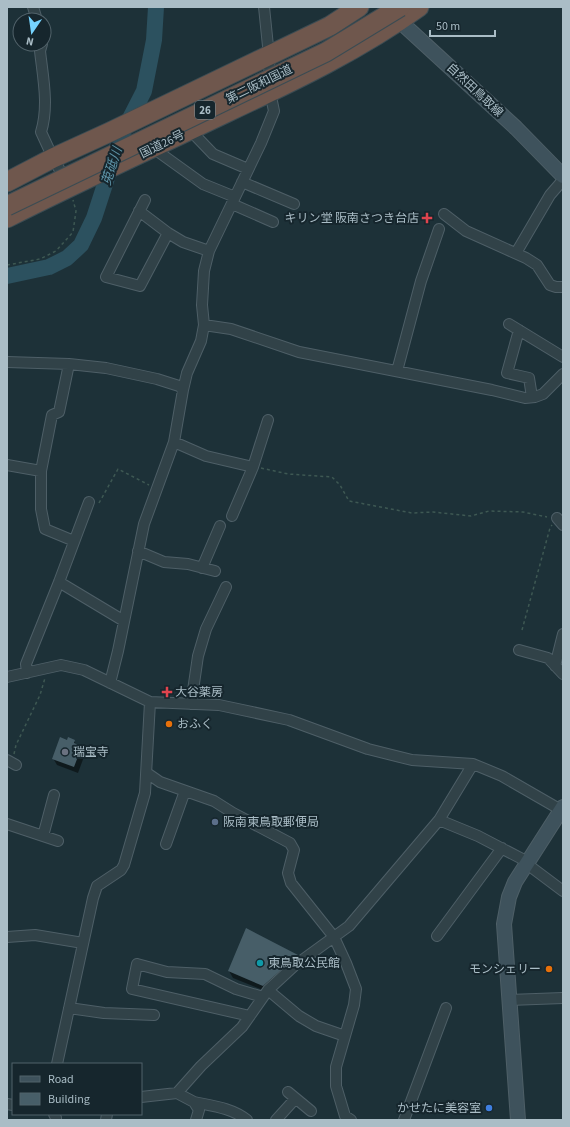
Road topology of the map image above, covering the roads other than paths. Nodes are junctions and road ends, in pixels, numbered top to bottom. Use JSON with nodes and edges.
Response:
{"nodes":[{"id":1,"x":264,"y":7,"type":"edge"},
{"id":2,"x":359,"y":7,"type":"edge"},
{"id":3,"x":384,"y":7,"type":"edge"},
{"id":4,"x":419,"y":7,"type":"edge"},
{"id":5,"x":400,"y":14,"type":"edge"},
{"id":6,"x":40,"y":52,"type":"edge"},
{"id":7,"x":269,"y":56,"type":"junction"},
{"id":8,"x":270,"y":92,"type":"junction"},
{"id":9,"x":190,"y":130,"type":"junction"},
{"id":10,"x":145,"y":152,"type":"junction"},
{"id":11,"x":53,"y":158,"type":"junction"},
{"id":12,"x":248,"y":169,"type":"junction"},
{"id":13,"x":563,"y":176,"type":"edge"},
{"id":14,"x":563,"y":180,"type":"edge"},
{"id":15,"x":7,"y":182,"type":"edge"},
{"id":16,"x":242,"y":182,"type":"junction"},
{"id":17,"x":71,"y":188,"type":"junction"},
{"id":18,"x":145,"y":200,"type":"dead end"},
{"id":19,"x":233,"y":200,"type":"junction"},
{"id":20,"x":294,"y":204,"type":"dead end"},
{"id":21,"x":7,"y":206,"type":"edge"},
{"id":22,"x":139,"y":211,"type":"junction"},
{"id":23,"x":444,"y":214,"type":"dead end"},
{"id":24,"x":7,"y":218,"type":"edge"},
{"id":25,"x":274,"y":222,"type":"dead end"},
{"id":26,"x":439,"y":229,"type":"dead end"},
{"id":27,"x":168,"y":233,"type":"junction"},
{"id":28,"x":208,"y":251,"type":"junction"},
{"id":29,"x":516,"y":253,"type":"junction"},
{"id":30,"x":563,"y":287,"type":"edge"},
{"id":31,"x":509,"y":324,"type":"dead end"},
{"id":32,"x":204,"y":325,"type":"junction"},
{"id":33,"x":519,"y":330,"type":"junction"},
{"id":34,"x":563,"y":357,"type":"edge"},
{"id":35,"x":7,"y":362,"type":"edge"},
{"id":36,"x":69,"y":364,"type":"junction"},
{"id":37,"x":397,"y":371,"type":"junction"},
{"id":38,"x":563,"y":374,"type":"edge"},
{"id":39,"x":183,"y":390,"type":"junction"},
{"id":40,"x":532,"y":397,"type":"junction"},
{"id":41,"x":268,"y":420,"type":"dead end"},
{"id":42,"x":174,"y":442,"type":"junction"},
{"id":43,"x":7,"y":465,"type":"edge"},
{"id":44,"x":253,"y":467,"type":"junction"},
{"id":45,"x":41,"y":471,"type":"junction"},
{"id":46,"x":89,"y":502,"type":"road end"},
{"id":47,"x":232,"y":516,"type":"dead end"},
{"id":48,"x":220,"y":526,"type":"dead end"},
{"id":49,"x":74,"y":541,"type":"junction"},
{"id":50,"x":138,"y":551,"type":"junction"},
{"id":51,"x":202,"y":568,"type":"junction"},
{"id":52,"x":215,"y":571,"type":"dead end"},
{"id":53,"x":59,"y":582,"type":"junction"},
{"id":54,"x":226,"y":587,"type":"dead end"},
{"id":55,"x":124,"y":620,"type":"junction"},
{"id":56,"x":563,"y":634,"type":"edge"},
{"id":57,"x":519,"y":650,"type":"dead end"},
{"id":58,"x":555,"y":666,"type":"junction"},
{"id":59,"x":27,"y":673,"type":"junction"},
{"id":60,"x":563,"y":674,"type":"edge"},
{"id":61,"x":7,"y":677,"type":"edge"},
{"id":62,"x":110,"y":683,"type":"junction"},
{"id":63,"x":150,"y":702,"type":"junction"},
{"id":64,"x":190,"y":704,"type":"junction"},
{"id":65,"x":473,"y":764,"type":"junction"},
{"id":66,"x":147,"y":772,"type":"junction"},
{"id":67,"x":185,"y":790,"type":"junction"},
{"id":68,"x":54,"y":795,"type":"dead end"},
{"id":69,"x":562,"y":809,"type":"edge"},
{"id":70,"x":439,"y":820,"type":"junction"},
{"id":71,"x":7,"y":824,"type":"edge"},
{"id":72,"x":43,"y":836,"type":"junction"},
{"id":73,"x":58,"y":841,"type":"dead end"},
{"id":74,"x":166,"y":844,"type":"dead end"},
{"id":75,"x":502,"y":848,"type":"junction"},
{"id":76,"x":528,"y":863,"type":"junction"},
{"id":77,"x":563,"y":891,"type":"edge"},
{"id":78,"x":437,"y":936,"type":"dead end"},
{"id":79,"x":7,"y":937,"type":"edge"},
{"id":80,"x":334,"y":937,"type":"junction"},
{"id":81,"x":83,"y":943,"type":"junction"},
{"id":82,"x":265,"y":994,"type":"junction"},
{"id":83,"x":563,"y":998,"type":"edge"},
{"id":84,"x":510,"y":1000,"type":"junction"},
{"id":85,"x":70,"y":1008,"type":"junction"},
{"id":86,"x":446,"y":1008,"type":"dead end"},
{"id":87,"x":154,"y":1015,"type":"dead end"},
{"id":88,"x":250,"y":1016,"type":"junction"},
{"id":89,"x":345,"y":1036,"type":"junction"},
{"id":90,"x":57,"y":1063,"type":"edge"},
{"id":91,"x":177,"y":1093,"type":"junction"},
{"id":92,"x":142,"y":1097,"type":"edge"},
{"id":93,"x":194,"y":1102,"type":"junction"},
{"id":94,"x":311,"y":1111,"type":"dead end"},
{"id":95,"x":346,"y":1119,"type":"edge"},
{"id":96,"x":196,"y":1120,"type":"edge"},
{"id":97,"x":247,"y":1120,"type":"edge"},
{"id":98,"x":276,"y":1120,"type":"edge"},
{"id":99,"x":404,"y":1120,"type":"edge"},
{"id":100,"x":518,"y":1120,"type":"edge"}],
"edges":[{"from":1,"to":7,"type":"street"},
{"from":2,"to":7,"type":"highway","number":"26"},
{"from":3,"to":5,"type":"street","name":"自然田鳥取線"},
{"from":4,"to":5,"type":"highway","name":"国道26号","number":"26"},
{"from":5,"to":8,"type":"highway","name":"国道26号","number":"26"},
{"from":5,"to":13,"type":"street","name":"自然田鳥取線"},
{"from":5,"to":21,"type":"highway","name":"第二阪和国道","number":"26","bridge":true},
{"from":6,"to":11,"type":"street"},
{"from":7,"to":8,"type":"street"},
{"from":7,"to":11,"type":"highway","number":"26"},
{"from":8,"to":9,"type":"highway","name":"国道26号","number":"26"},
{"from":8,"to":12,"type":"street"},
{"from":9,"to":10,"type":"highway","name":"国道26号","number":"26"},
{"from":9,"to":12,"type":"street"},
{"from":10,"to":17,"type":"highway","name":"国道26号","number":"26"},
{"from":10,"to":19,"type":"street"},
{"from":11,"to":15,"type":"highway","number":"26"},
{"from":11,"to":17,"type":"street"},
{"from":12,"to":16,"type":"street"},
{"from":14,"to":29,"type":"street"},
{"from":16,"to":19,"type":"street"},
{"from":16,"to":20,"type":"street"},
{"from":17,"to":24,"type":"highway","name":"国道26号","number":"26"},
{"from":18,"to":22,"type":"street"},
{"from":19,"to":25,"type":"street"},
{"from":19,"to":28,"type":"street"},
{"from":22,"to":27,"type":"street"},
{"from":22,"to":27,"type":"street"},
{"from":23,"to":29,"type":"street"},
{"from":26,"to":37,"type":"street"},
{"from":27,"to":28,"type":"street"},
{"from":28,"to":32,"type":"street"},
{"from":29,"to":30,"type":"street"},
{"from":31,"to":33,"type":"street"},
{"from":32,"to":37,"type":"street"},
{"from":32,"to":39,"type":"street"},
{"from":33,"to":34,"type":"street"},
{"from":33,"to":40,"type":"street"},
{"from":35,"to":36,"type":"street"},
{"from":36,"to":39,"type":"street"},
{"from":36,"to":45,"type":"street"},
{"from":37,"to":40,"type":"street"},
{"from":38,"to":40,"type":"street"},
{"from":39,"to":42,"type":"street"},
{"from":41,"to":44,"type":"street"},
{"from":42,"to":44,"type":"street"},
{"from":42,"to":50,"type":"street"},
{"from":43,"to":45,"type":"street"},
{"from":44,"to":47,"type":"street"},
{"from":45,"to":49,"type":"street"},
{"from":46,"to":49,"type":"street"},
{"from":48,"to":51,"type":"street"},
{"from":49,"to":53,"type":"street"},
{"from":50,"to":51,"type":"street"},
{"from":50,"to":55,"type":"street"},
{"from":51,"to":52,"type":"street"},
{"from":53,"to":55,"type":"street"},
{"from":53,"to":59,"type":"street"},
{"from":54,"to":64,"type":"street"},
{"from":55,"to":62,"type":"street"},
{"from":56,"to":58,"type":"street"},
{"from":57,"to":58,"type":"street"},
{"from":58,"to":60,"type":"street"},
{"from":59,"to":61,"type":"street"},
{"from":59,"to":62,"type":"street"},
{"from":62,"to":63,"type":"street"},
{"from":63,"to":64,"type":"street"},
{"from":63,"to":66,"type":"street"},
{"from":64,"to":65,"type":"street"},
{"from":65,"to":69,"type":"street"},
{"from":65,"to":70,"type":"street"},
{"from":66,"to":67,"type":"street"},
{"from":66,"to":81,"type":"street"},
{"from":67,"to":74,"type":"street"},
{"from":67,"to":80,"type":"street"},
{"from":68,"to":72,"type":"street"},
{"from":69,"to":76,"type":"street"},
{"from":70,"to":75,"type":"street"},
{"from":70,"to":80,"type":"street"},
{"from":71,"to":72,"type":"street"},
{"from":72,"to":73,"type":"street"},
{"from":75,"to":76,"type":"street"},
{"from":75,"to":78,"type":"street"},
{"from":76,"to":77,"type":"street"},
{"from":76,"to":84,"type":"street"},
{"from":79,"to":81,"type":"street"},
{"from":80,"to":82,"type":"street"},
{"from":80,"to":89,"type":"street"},
{"from":81,"to":85,"type":"street"},
{"from":82,"to":88,"type":"street"},
{"from":82,"to":88,"type":"street"},
{"from":82,"to":89,"type":"street"},
{"from":83,"to":84,"type":"street"},
{"from":84,"to":100,"type":"street"},
{"from":85,"to":87,"type":"street"},
{"from":85,"to":90,"type":"street"},
{"from":86,"to":99,"type":"street"},
{"from":88,"to":91,"type":"street"},
{"from":89,"to":95,"type":"street"},
{"from":91,"to":92,"type":"street"},
{"from":91,"to":93,"type":"street"},
{"from":93,"to":96,"type":"street"},
{"from":93,"to":97,"type":"street"},
{"from":94,"to":98,"type":"street"}]}
